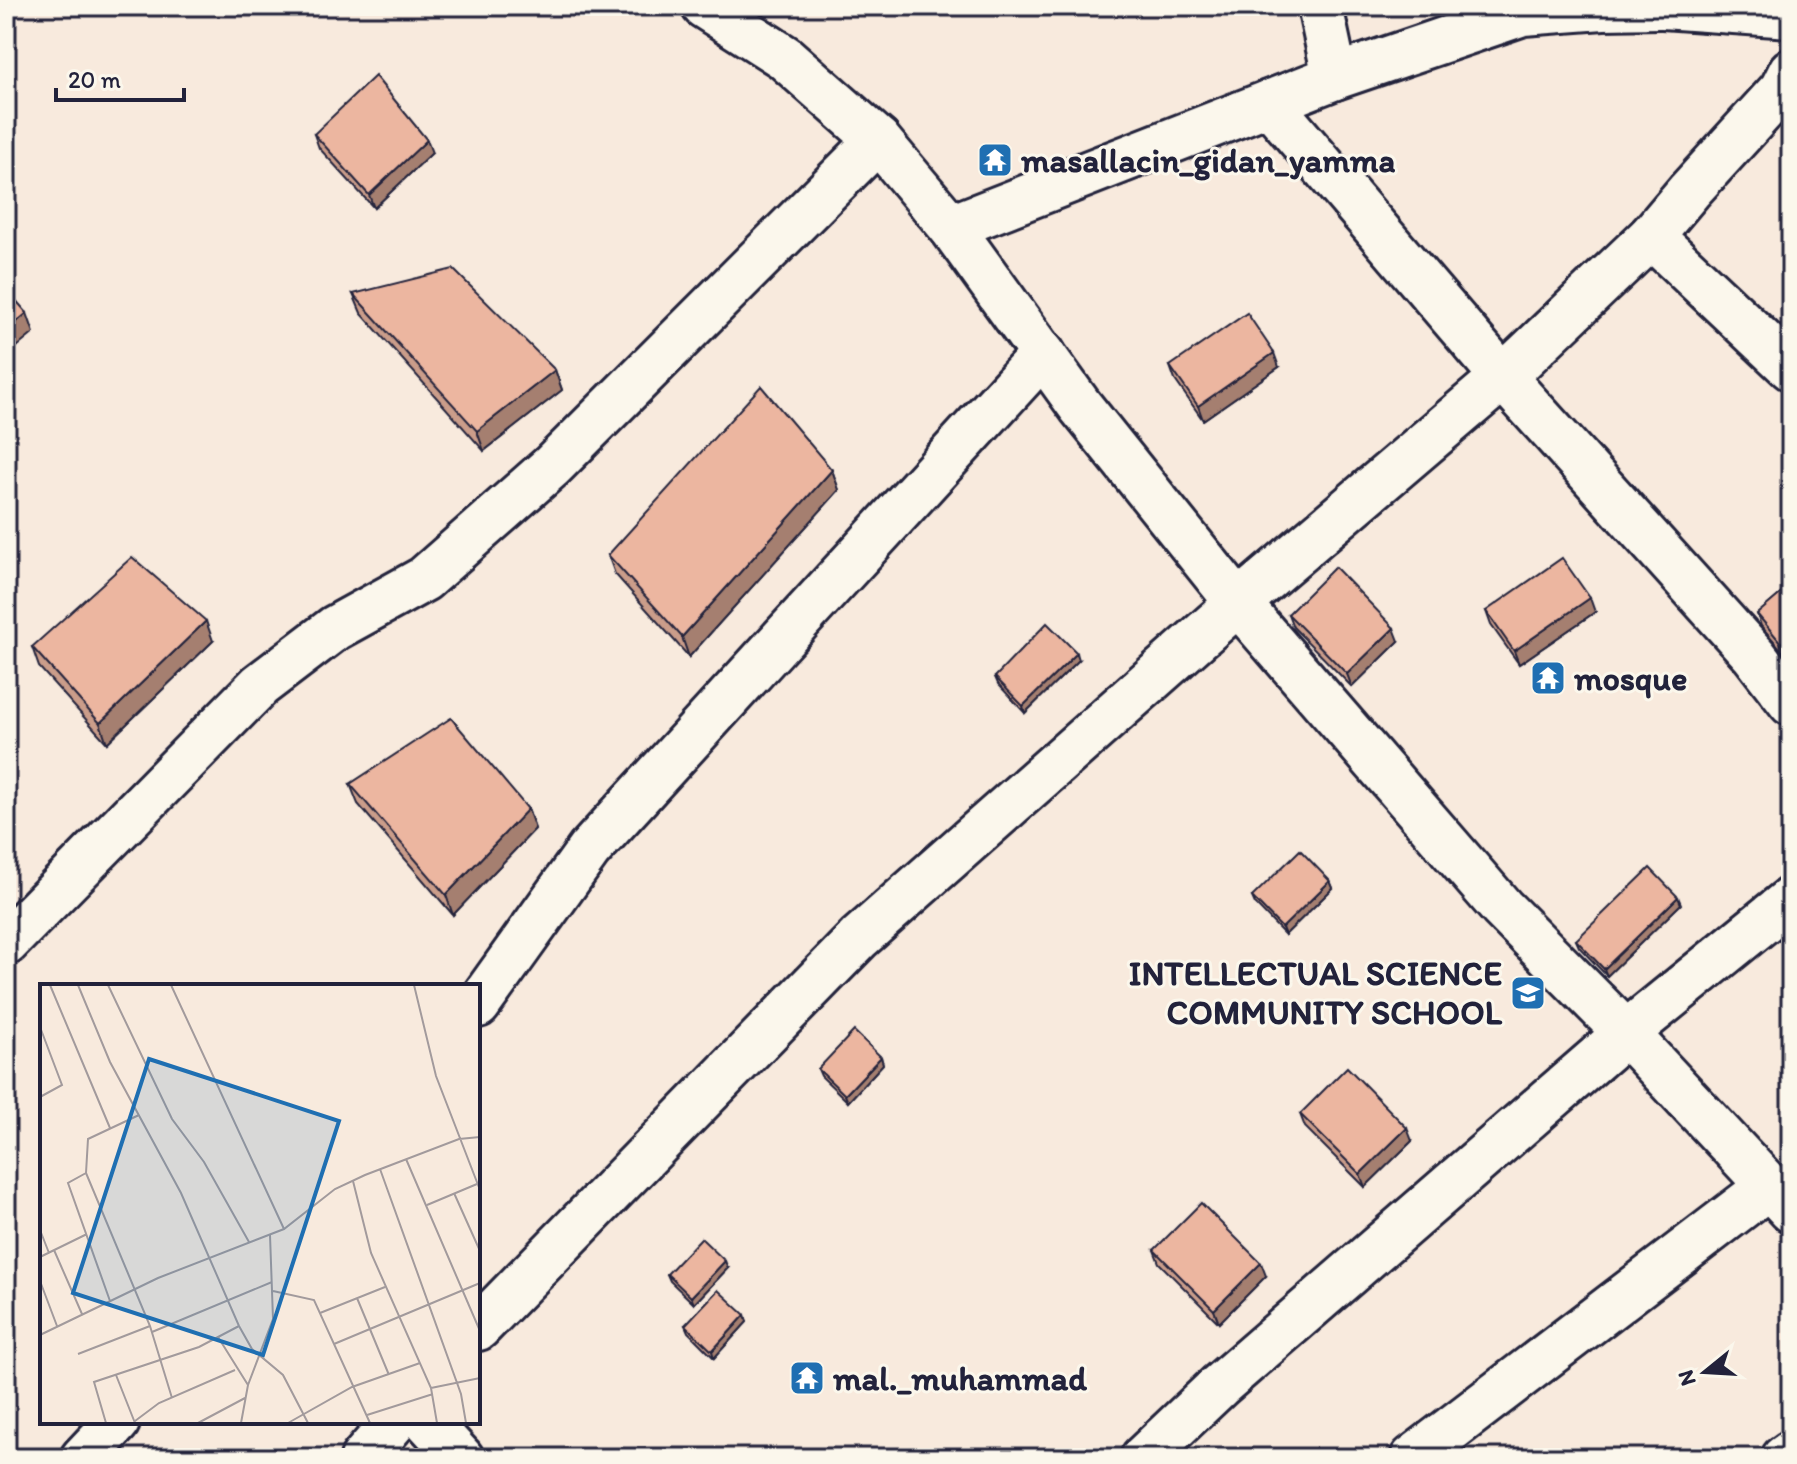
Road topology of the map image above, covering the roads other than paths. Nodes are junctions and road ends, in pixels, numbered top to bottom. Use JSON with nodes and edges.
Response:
{"nodes":[{"id":1,"x":704,"y":6,"type":"edge"},
{"id":2,"x":1320,"y":6,"type":"edge"},
{"id":3,"x":1661,"y":6,"type":"edge"},
{"id":4,"x":1791,"y":15,"type":"edge"},
{"id":5,"x":1791,"y":71,"type":"edge"},
{"id":6,"x":1335,"y":77,"type":"junction"},
{"id":7,"x":1269,"y":103,"type":"junction"},
{"id":8,"x":878,"y":140,"type":"junction"},
{"id":9,"x":951,"y":227,"type":"junction"},
{"id":10,"x":1651,"y":236,"type":"junction"},
{"id":11,"x":1786,"y":353,"type":"edge"},
{"id":12,"x":1043,"y":354,"type":"junction"},
{"id":13,"x":1503,"y":377,"type":"junction"},
{"id":14,"x":1238,"y":603,"type":"junction"},
{"id":15,"x":1791,"y":703,"type":"edge"},
{"id":16,"x":1791,"y":899,"type":"edge"},
{"id":17,"x":6,"y":943,"type":"edge"},
{"id":18,"x":480,"y":1002,"type":"edge"},
{"id":19,"x":1626,"y":1033,"type":"junction"},
{"id":20,"x":1780,"y":1198,"type":"edge"},
{"id":21,"x":480,"y":1326,"type":"edge"},
{"id":22,"x":115,"y":1424,"type":"edge"},
{"id":23,"x":392,"y":1424,"type":"edge"},
{"id":24,"x":430,"y":1424,"type":"edge"},
{"id":25,"x":1791,"y":1453,"type":"edge"},
{"id":26,"x":83,"y":1458,"type":"edge"},
{"id":27,"x":363,"y":1458,"type":"edge"},
{"id":28,"x":461,"y":1458,"type":"edge"},
{"id":29,"x":1143,"y":1458,"type":"edge"},
{"id":30,"x":1413,"y":1458,"type":"edge"},
{"id":31,"x":1784,"y":1458,"type":"edge"}],
"edges":[{"from":1,"to":8,"type":"street"},
{"from":2,"to":6,"type":"street"},
{"from":3,"to":4,"type":"street"},
{"from":3,"to":6,"type":"street"},
{"from":5,"to":10,"type":"street"},
{"from":6,"to":7,"type":"street"},
{"from":7,"to":9,"type":"street"},
{"from":7,"to":13,"type":"street"},
{"from":8,"to":9,"type":"street"},
{"from":8,"to":17,"type":"street"},
{"from":9,"to":12,"type":"street"},
{"from":10,"to":11,"type":"street"},
{"from":10,"to":13,"type":"street"},
{"from":12,"to":14,"type":"street"},
{"from":12,"to":18,"type":"street"},
{"from":13,"to":14,"type":"street"},
{"from":13,"to":15,"type":"street"},
{"from":14,"to":19,"type":"street"},
{"from":14,"to":21,"type":"street"},
{"from":16,"to":19,"type":"street"},
{"from":19,"to":20,"type":"street"},
{"from":19,"to":29,"type":"street"},
{"from":20,"to":30,"type":"street"},
{"from":22,"to":26,"type":"street"},
{"from":23,"to":27,"type":"street"},
{"from":24,"to":28,"type":"street"},
{"from":25,"to":31,"type":"street"}]}
